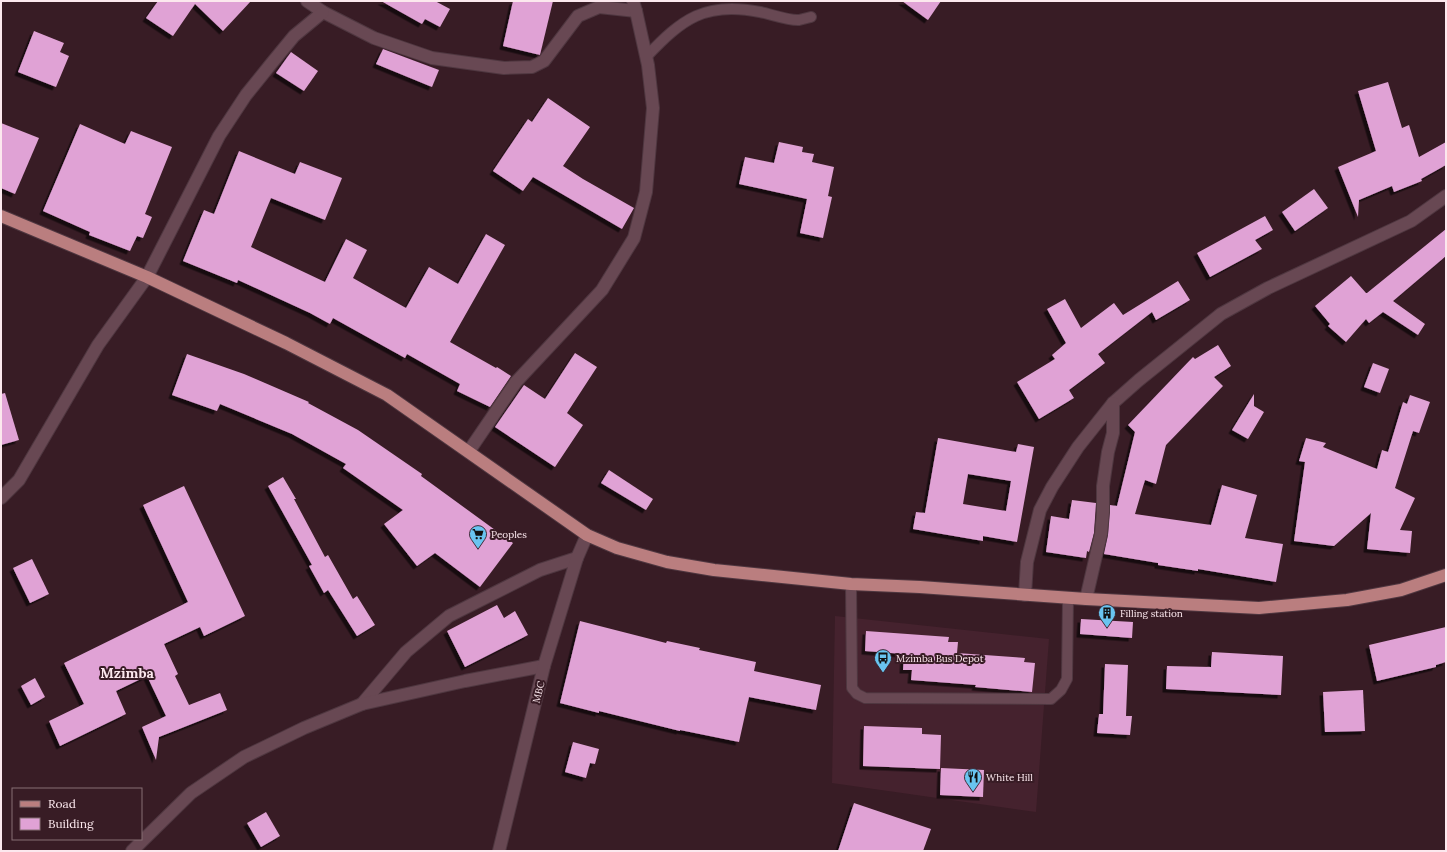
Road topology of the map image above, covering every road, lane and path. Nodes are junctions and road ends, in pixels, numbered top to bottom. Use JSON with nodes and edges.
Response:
{"nodes":[{"id":1,"x":307,"y":1,"type":"edge"},
{"id":2,"x":635,"y":6,"type":"edge"},
{"id":3,"x":323,"y":12,"type":"junction"},
{"id":4,"x":811,"y":17,"type":"dead end"},
{"id":5,"x":646,"y":57,"type":"junction"},
{"id":6,"x":1446,"y":196,"type":"edge"},
{"id":7,"x":1,"y":216,"type":"edge"},
{"id":8,"x":147,"y":277,"type":"junction"},
{"id":9,"x":1112,"y":403,"type":"junction"},
{"id":10,"x":469,"y":451,"type":"junction"},
{"id":11,"x":1,"y":498,"type":"edge"},
{"id":12,"x":587,"y":535,"type":"junction"},
{"id":13,"x":577,"y":558,"type":"junction"},
{"id":14,"x":1446,"y":575,"type":"edge"},
{"id":15,"x":851,"y":584,"type":"junction"},
{"id":16,"x":1025,"y":595,"type":"junction"},
{"id":17,"x":1068,"y":598,"type":"junction"},
{"id":18,"x":1086,"y":599,"type":"junction"},
{"id":19,"x":544,"y":666,"type":"junction"},
{"id":20,"x":362,"y":704,"type":"junction"},
{"id":21,"x":132,"y":851,"type":"edge"},
{"id":22,"x":499,"y":851,"type":"edge"}],
"edges":[{"from":1,"to":3,"type":"street"},
{"from":2,"to":3,"type":"street"},
{"from":2,"to":5,"type":"street"},
{"from":3,"to":8,"type":"street"},
{"from":4,"to":5,"type":"lane"},
{"from":5,"to":10,"type":"street"},
{"from":6,"to":9,"type":"street"},
{"from":7,"to":8,"type":"main road"},
{"from":8,"to":10,"type":"main road"},
{"from":8,"to":11,"type":"street"},
{"from":9,"to":16,"type":"street"},
{"from":9,"to":18,"type":"street"},
{"from":10,"to":12,"type":"main road"},
{"from":12,"to":13,"type":"street","name":"MBC"},
{"from":12,"to":15,"type":"main road"},
{"from":13,"to":19,"type":"street","name":"MBC"},
{"from":13,"to":20,"type":"street"},
{"from":14,"to":18,"type":"main road"},
{"from":15,"to":16,"type":"main road"},
{"from":15,"to":17,"type":"lane"},
{"from":16,"to":17,"type":"main road"},
{"from":17,"to":18,"type":"main road"},
{"from":19,"to":20,"type":"street"},
{"from":19,"to":22,"type":"street","name":"MBC"},
{"from":20,"to":21,"type":"street"}]}
